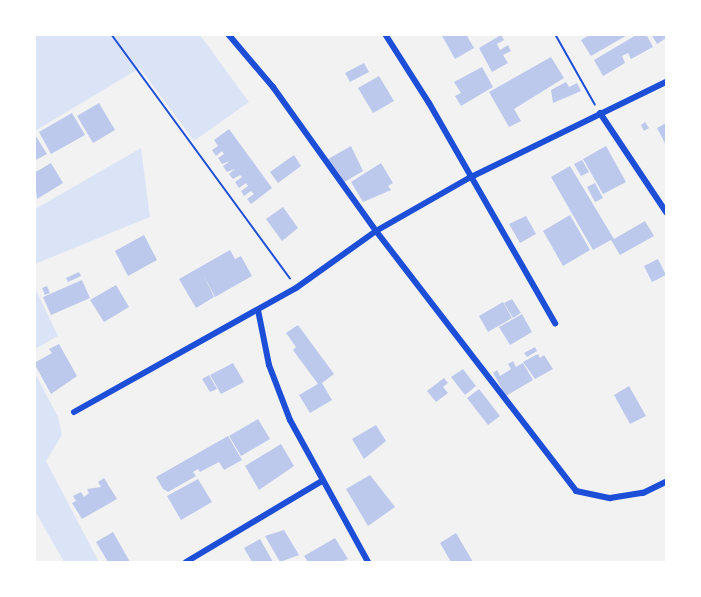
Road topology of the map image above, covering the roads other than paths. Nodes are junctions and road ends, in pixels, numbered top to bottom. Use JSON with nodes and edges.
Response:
{"nodes":[{"id":1,"x":228,"y":34,"type":"edge"},
{"id":2,"x":385,"y":34,"type":"edge"},
{"id":3,"x":666,"y":82,"type":"edge"},
{"id":4,"x":600,"y":113,"type":"junction"},
{"id":5,"x":469,"y":178,"type":"junction"},
{"id":6,"x":666,"y":212,"type":"edge"},
{"id":7,"x":376,"y":231,"type":"junction"},
{"id":8,"x":258,"y":310,"type":"junction"},
{"id":9,"x":555,"y":323,"type":"dead end"},
{"id":10,"x":74,"y":412,"type":"dead end"},
{"id":11,"x":322,"y":481,"type":"junction"},
{"id":12,"x":666,"y":482,"type":"edge"},
{"id":13,"x":186,"y":562,"type":"edge"},
{"id":14,"x":368,"y":562,"type":"edge"}],
"edges":[{"from":1,"to":7,"type":"street"},
{"from":2,"to":5,"type":"street"},
{"from":3,"to":4,"type":"street"},
{"from":4,"to":5,"type":"street"},
{"from":4,"to":6,"type":"street"},
{"from":5,"to":7,"type":"street"},
{"from":5,"to":9,"type":"street"},
{"from":7,"to":8,"type":"street"},
{"from":7,"to":12,"type":"street"},
{"from":8,"to":10,"type":"street"},
{"from":8,"to":11,"type":"street"},
{"from":11,"to":13,"type":"street"},
{"from":11,"to":14,"type":"street"}]}
